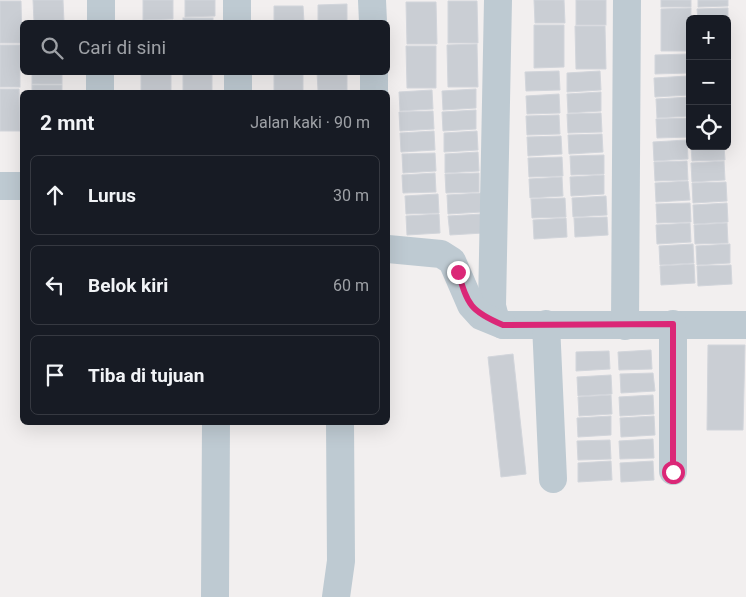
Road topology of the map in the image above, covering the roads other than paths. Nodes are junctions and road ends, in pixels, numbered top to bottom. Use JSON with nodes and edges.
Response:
{"nodes":[{"id":1,"x":101,"y":0,"type":"edge"},
{"id":2,"x":237,"y":0,"type":"edge"},
{"id":3,"x":372,"y":0,"type":"edge"},
{"id":4,"x":498,"y":0,"type":"edge"},
{"id":5,"x":627,"y":0,"type":"edge"},
{"id":6,"x":101,"y":20,"type":"edge"},
{"id":7,"x":238,"y":20,"type":"edge"},
{"id":8,"x":373,"y":20,"type":"edge"},
{"id":9,"x":100,"y":75,"type":"edge"},
{"id":10,"x":238,"y":75,"type":"edge"},
{"id":11,"x":374,"y":75,"type":"edge"},
{"id":12,"x":100,"y":90,"type":"edge"},
{"id":13,"x":238,"y":90,"type":"edge"},
{"id":14,"x":374,"y":90,"type":"edge"},
{"id":15,"x":0,"y":186,"type":"edge"},
{"id":16,"x":20,"y":186,"type":"edge"},
{"id":17,"x":390,"y":249,"type":"edge"},
{"id":18,"x":546,"y":324,"type":"junction"},
{"id":19,"x":673,"y":324,"type":"junction"},
{"id":20,"x":503,"y":325,"type":"junction"},
{"id":21,"x":746,"y":325,"type":"edge"},
{"id":22,"x":625,"y":326,"type":"junction"},
{"id":23,"x":216,"y":425,"type":"edge"},
{"id":24,"x":340,"y":425,"type":"edge"},
{"id":25,"x":673,"y":472,"type":"dead end"},
{"id":26,"x":553,"y":479,"type":"dead end"},
{"id":27,"x":215,"y":597,"type":"edge"},
{"id":28,"x":336,"y":597,"type":"edge"}],
"edges":[{"from":1,"to":6,"type":"street"},
{"from":2,"to":7,"type":"street"},
{"from":3,"to":8,"type":"street"},
{"from":4,"to":20,"type":"street"},
{"from":5,"to":22,"type":"street"},
{"from":9,"to":12,"type":"street"},
{"from":10,"to":13,"type":"street"},
{"from":11,"to":14,"type":"street"},
{"from":15,"to":16,"type":"street"},
{"from":17,"to":20,"type":"street"},
{"from":18,"to":20,"type":"street"},
{"from":18,"to":22,"type":"street"},
{"from":18,"to":26,"type":"street"},
{"from":19,"to":21,"type":"street"},
{"from":19,"to":22,"type":"street"},
{"from":19,"to":25,"type":"street"},
{"from":23,"to":27,"type":"street"},
{"from":24,"to":28,"type":"street"}]}
